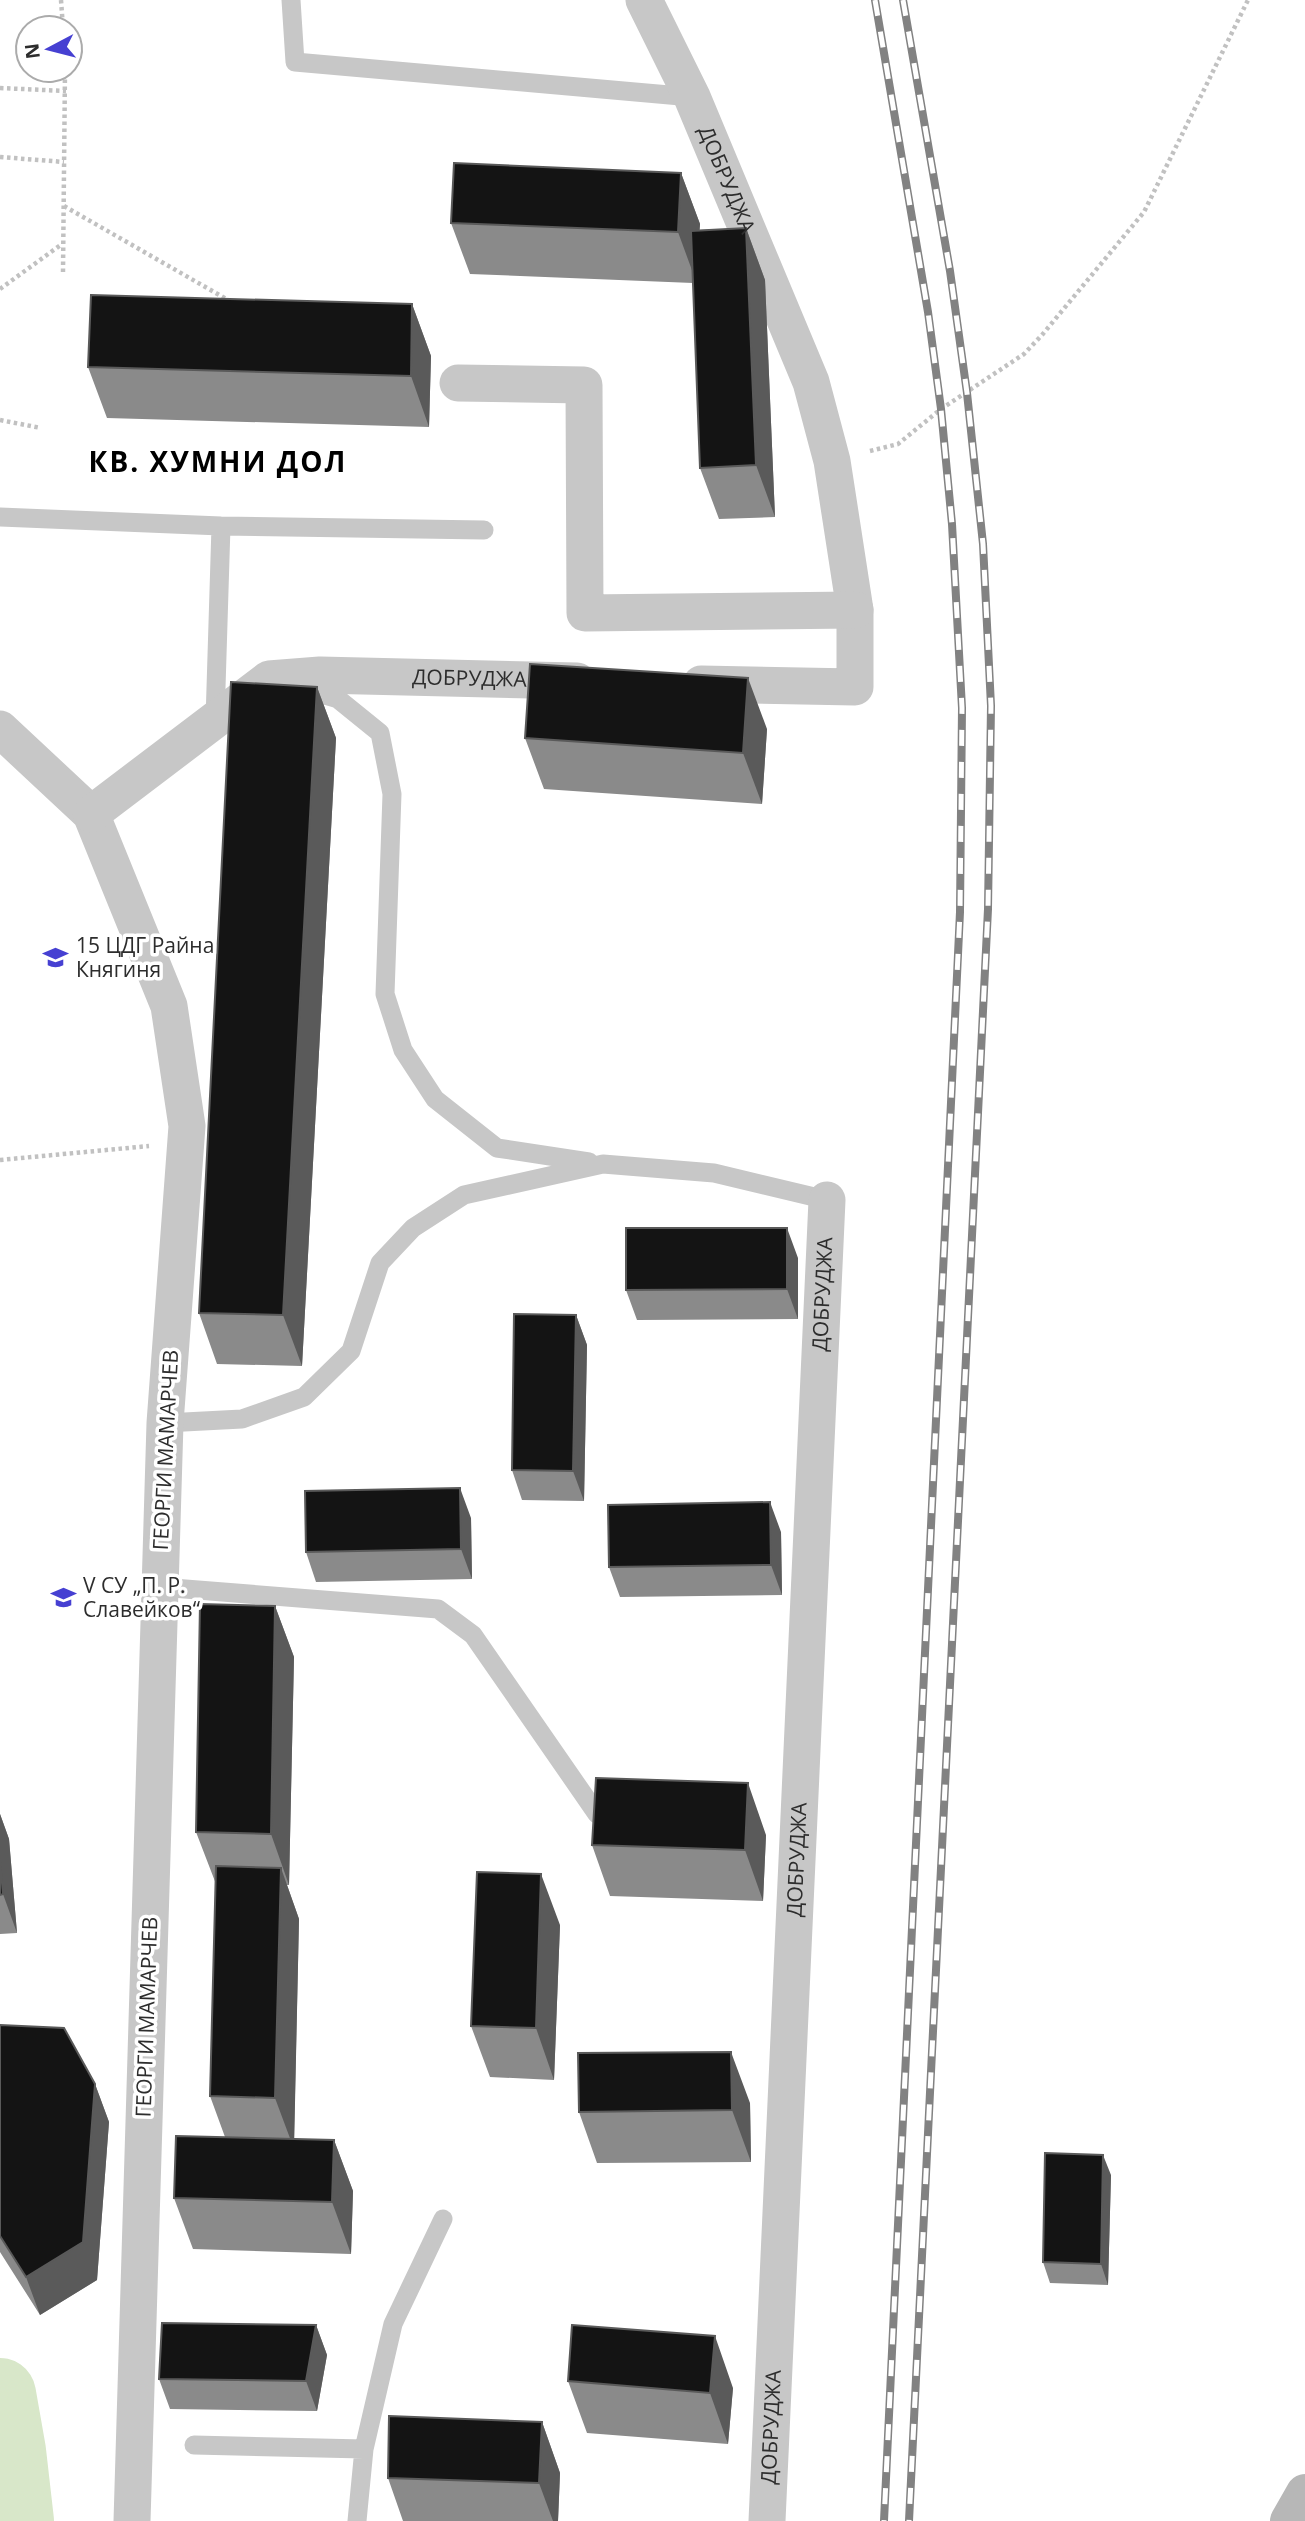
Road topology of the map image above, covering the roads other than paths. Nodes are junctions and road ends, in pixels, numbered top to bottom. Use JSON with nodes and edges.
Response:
{"nodes":[{"id":1,"x":290,"y":0,"type":"edge"},
{"id":2,"x":644,"y":0,"type":"edge"},
{"id":3,"x":692,"y":97,"type":"junction"},
{"id":4,"x":458,"y":383,"type":"dead end"},
{"id":5,"x":0,"y":517,"type":"edge"},
{"id":6,"x":221,"y":526,"type":"junction"},
{"id":7,"x":484,"y":530,"type":"dead end"},
{"id":8,"x":855,"y":610,"type":"junction"},
{"id":9,"x":269,"y":679,"type":"junction"},
{"id":10,"x":609,"y":682,"type":"edge"},
{"id":11,"x":664,"y":683,"type":"edge"},
{"id":12,"x":215,"y":720,"type":"junction"},
{"id":13,"x":0,"y":729,"type":"edge"},
{"id":14,"x":91,"y":814,"type":"junction"},
{"id":15,"x":603,"y":1164,"type":"junction"},
{"id":16,"x":827,"y":1200,"type":"joint"},
{"id":17,"x":165,"y":1423,"type":"junction"},
{"id":18,"x":160,"y":1587,"type":"junction"},
{"id":19,"x":597,"y":1814,"type":"edge"},
{"id":20,"x":443,"y":2219,"type":"dead end"},
{"id":21,"x":194,"y":2445,"type":"dead end"},
{"id":22,"x":365,"y":2449,"type":"junction"},
{"id":23,"x":1305,"y":2493,"type":"edge"},
{"id":24,"x":132,"y":2521,"type":"edge"},
{"id":25,"x":357,"y":2521,"type":"edge"},
{"id":26,"x":767,"y":2521,"type":"edge"},
{"id":27,"x":1289,"y":2521,"type":"edge"}],
"edges":[{"from":1,"to":3,"type":"lane"},
{"from":2,"to":3,"type":"street","name":"ДОБРУДЖА"},
{"from":3,"to":8,"type":"street","name":"ДОБРУДЖА"},
{"from":4,"to":8,"type":"street"},
{"from":5,"to":6,"type":"lane"},
{"from":6,"to":7,"type":"lane"},
{"from":6,"to":12,"type":"lane"},
{"from":8,"to":11,"type":"street","name":"ДОБРУДЖА"},
{"from":9,"to":10,"type":"street","name":"ДОБРУДЖА"},
{"from":9,"to":12,"type":"street"},
{"from":9,"to":15,"type":"lane"},
{"from":12,"to":14,"type":"street"},
{"from":13,"to":14,"type":"street","name":"ГЕОРГИ МАМАРЧЕВ"},
{"from":14,"to":17,"type":"street","name":"ГЕОРГИ МАМАРЧЕВ"},
{"from":15,"to":16,"type":"lane"},
{"from":15,"to":17,"type":"lane"},
{"from":16,"to":26,"type":"street","name":"ДОБРУДЖА"},
{"from":17,"to":18,"type":"street","name":"ГЕОРГИ МАМАРЧЕВ"},
{"from":18,"to":19,"type":"lane"},
{"from":18,"to":24,"type":"street","name":"ГЕОРГИ МАМАРЧЕВ"},
{"from":20,"to":22,"type":"lane"},
{"from":21,"to":22,"type":"lane"},
{"from":22,"to":25,"type":"lane"},
{"from":23,"to":27,"type":"main road"}]}
